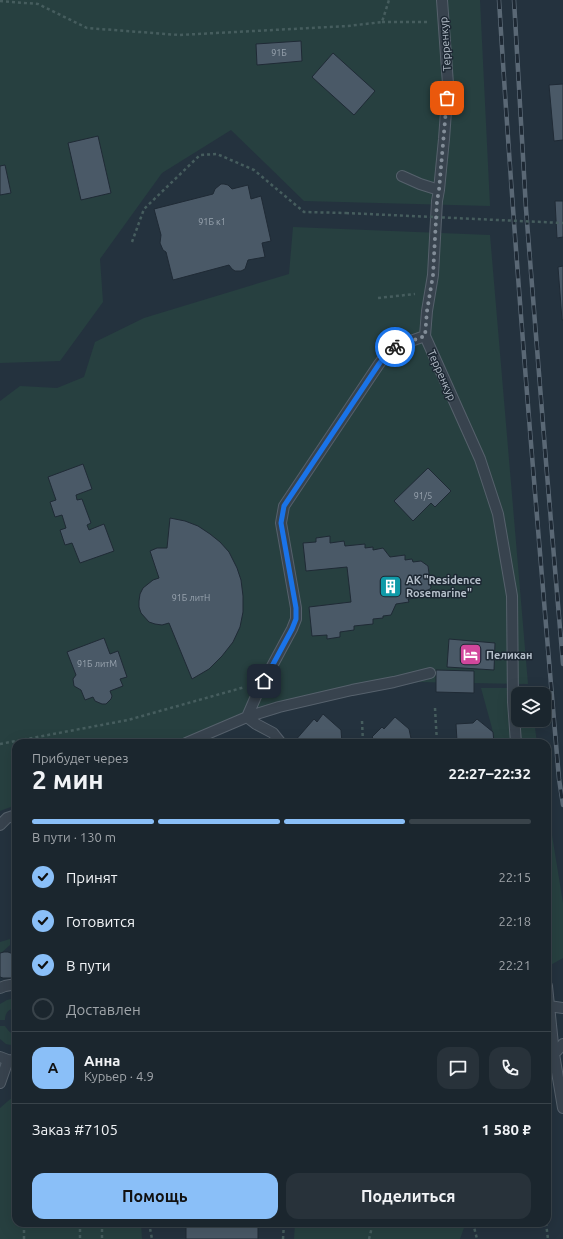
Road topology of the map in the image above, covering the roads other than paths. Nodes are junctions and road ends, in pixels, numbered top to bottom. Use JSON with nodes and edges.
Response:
{"nodes":[{"id":1,"x":442,"y":0,"type":"edge"},
{"id":2,"x":402,"y":176,"type":"dead end"},
{"id":3,"x":439,"y":190,"type":"junction"},
{"id":4,"x":425,"y":336,"type":"junction"},
{"id":5,"x":430,"y":673,"type":"dead end"},
{"id":6,"x":247,"y":717,"type":"junction"},
{"id":7,"x":195,"y":739,"type":"edge"},
{"id":8,"x":278,"y":739,"type":"edge"},
{"id":9,"x":516,"y":739,"type":"edge"},
{"id":10,"x":12,"y":816,"type":"edge"},
{"id":11,"x":0,"y":825,"type":"edge"},
{"id":12,"x":12,"y":985,"type":"edge"},
{"id":13,"x":0,"y":988,"type":"edge"},
{"id":14,"x":551,"y":1006,"type":"edge"},
{"id":15,"x":563,"y":1008,"type":"edge"},
{"id":16,"x":551,"y":1025,"type":"edge"},
{"id":17,"x":563,"y":1044,"type":"edge"},
{"id":18,"x":554,"y":1054,"type":"junction"},
{"id":19,"x":8,"y":1059,"type":"edge"},
{"id":20,"x":0,"y":1083,"type":"edge"},
{"id":21,"x":563,"y":1108,"type":"edge"}],
"edges":[{"from":1,"to":3,"type":"lane","name":"Терренкур"},
{"from":2,"to":3,"type":"lane"},
{"from":3,"to":4,"type":"lane","name":"Терренкур"},
{"from":4,"to":6,"type":"lane"},
{"from":4,"to":9,"type":"lane","name":"Терренкур"},
{"from":5,"to":6,"type":"lane"},
{"from":6,"to":7,"type":"lane"},
{"from":6,"to":8,"type":"lane"},
{"from":10,"to":11,"type":"lane"},
{"from":12,"to":13,"type":"lane"},
{"from":14,"to":15,"type":"lane"},
{"from":16,"to":18,"type":"lane"},
{"from":17,"to":18,"type":"lane"},
{"from":18,"to":21,"type":"lane"},
{"from":19,"to":20,"type":"lane"}]}
